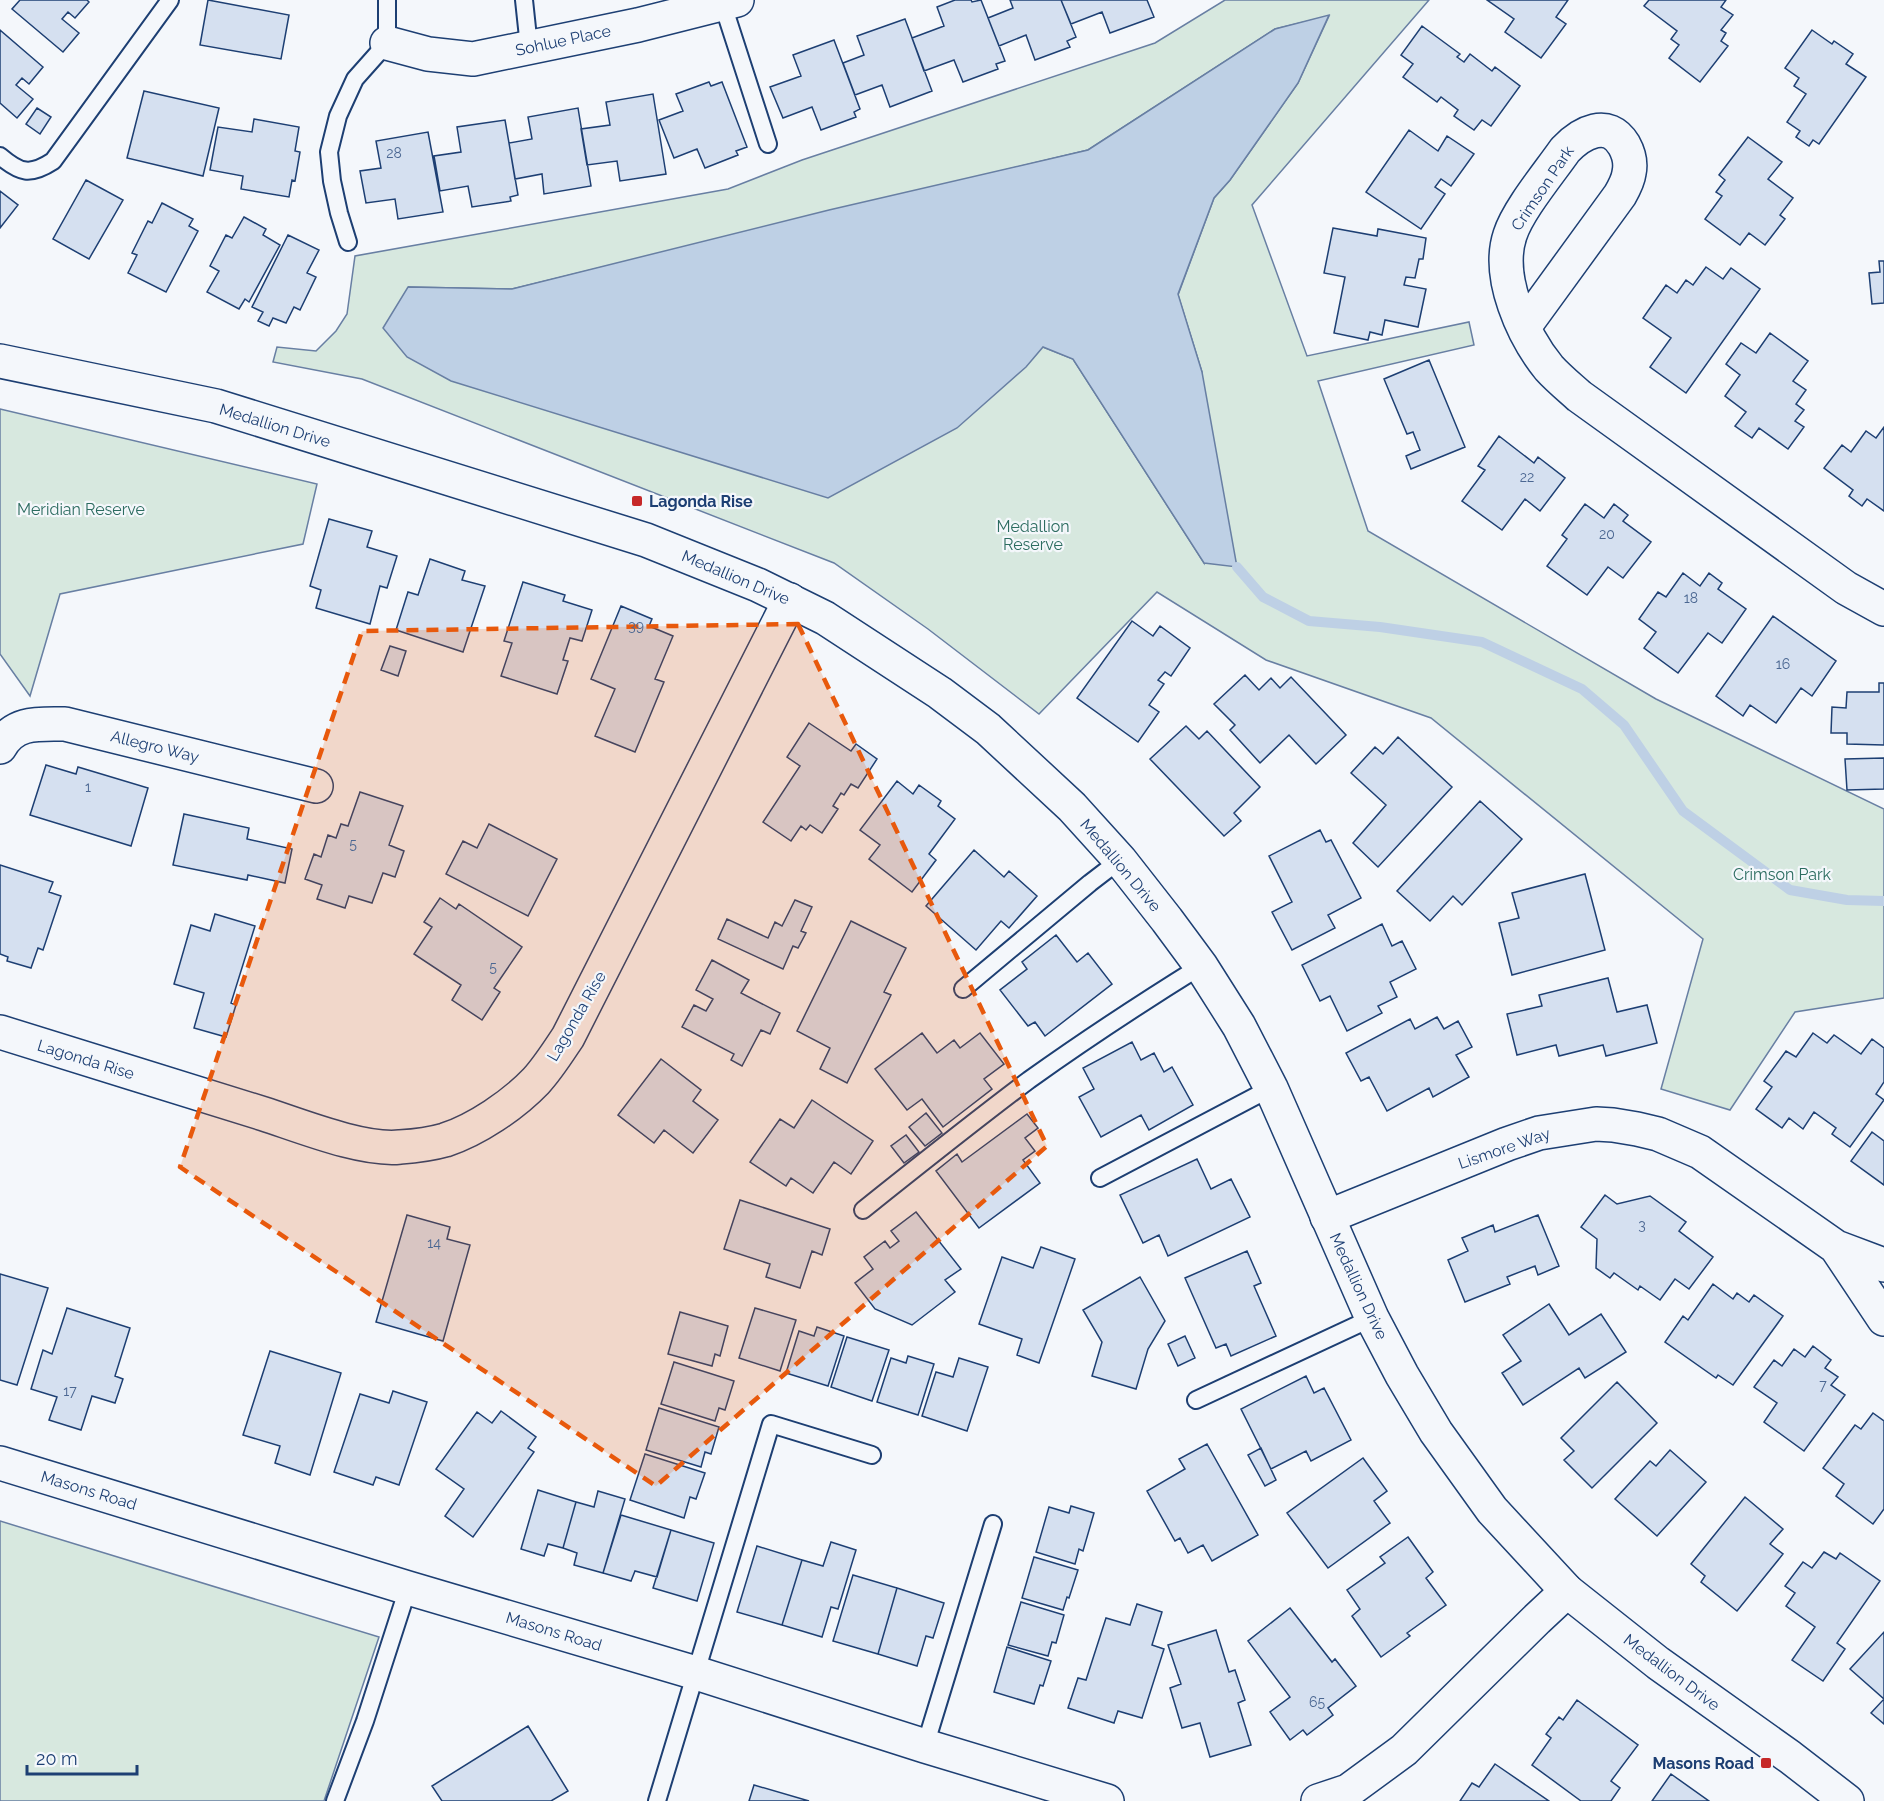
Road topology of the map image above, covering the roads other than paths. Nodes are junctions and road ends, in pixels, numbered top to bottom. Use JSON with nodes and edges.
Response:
{"nodes":[{"id":1,"x":170,"y":0,"type":"edge"},
{"id":2,"x":387,"y":0,"type":"edge"},
{"id":3,"x":524,"y":0,"type":"edge"},
{"id":4,"x":730,"y":2,"type":"edge"},
{"id":5,"x":387,"y":43,"type":"junction"},
{"id":6,"x":529,"y":47,"type":"junction"},
{"id":7,"x":768,"y":144,"type":"dead end"},
{"id":8,"x":0,"y":156,"type":"edge"},
{"id":9,"x":348,"y":242,"type":"dead end"},
{"id":10,"x":1524,"y":327,"type":"junction"},
{"id":11,"x":0,"y":352,"type":"edge"},
{"id":12,"x":0,"y":361,"type":"edge"},
{"id":13,"x":46,"y":370,"type":"junction"},
{"id":14,"x":790,"y":600,"type":"junction"},
{"id":15,"x":1884,"y":609,"type":"edge"},
{"id":16,"x":0,"y":747,"type":"edge"},
{"id":17,"x":316,"y":786,"type":"dead end"},
{"id":18,"x":1120,"y":860,"type":"junction"},
{"id":19,"x":1201,"y":966,"type":"junction"},
{"id":20,"x":963,"y":988,"type":"dead end"},
{"id":21,"x":0,"y":1032,"type":"edge"},
{"id":22,"x":1271,"y":1088,"type":"junction"},
{"id":23,"x":1100,"y":1178,"type":"dead end"},
{"id":24,"x":863,"y":1210,"type":"dead end"},
{"id":25,"x":1327,"y":1217,"type":"junction"},
{"id":26,"x":1836,"y":1247,"type":"junction"},
{"id":27,"x":1884,"y":1265,"type":"edge"},
{"id":28,"x":1372,"y":1318,"type":"junction"},
{"id":29,"x":1884,"y":1319,"type":"edge"},
{"id":30,"x":1196,"y":1400,"type":"dead end"},
{"id":31,"x":872,"y":1455,"type":"dead end"},
{"id":32,"x":0,"y":1463,"type":"edge"},
{"id":33,"x":993,"y":1524,"type":"dead end"},
{"id":34,"x":408,"y":1588,"type":"junction"},
{"id":35,"x":1567,"y":1591,"type":"junction"},
{"id":36,"x":696,"y":1673,"type":"junction"},
{"id":37,"x":925,"y":1746,"type":"junction"},
{"id":38,"x":335,"y":1801,"type":"edge"},
{"id":39,"x":657,"y":1801,"type":"edge"},
{"id":40,"x":1107,"y":1801,"type":"edge"},
{"id":41,"x":1318,"y":1801,"type":"edge"},
{"id":42,"x":1847,"y":1801,"type":"edge"}],
"edges":[{"from":1,"to":8,"type":"lane"},
{"from":2,"to":5,"type":"lane"},
{"from":3,"to":6,"type":"lane"},
{"from":4,"to":6,"type":"street","name":"Sohlue Place"},
{"from":4,"to":7,"type":"lane"},
{"from":5,"to":6,"type":"street","name":"Sohlue Place"},
{"from":5,"to":9,"type":"lane"},
{"from":10,"to":10,"type":"street","name":"Crimson Park"},
{"from":10,"to":15,"type":"street","name":"Crimson Park"},
{"from":11,"to":13,"type":"street","name":"Medallion Drive"},
{"from":12,"to":13,"type":"street","name":"Medallion Drive"},
{"from":13,"to":14,"type":"street","name":"Medallion Drive"},
{"from":14,"to":18,"type":"street","name":"Medallion Drive"},
{"from":14,"to":21,"type":"street","name":"Lagonda Rise"},
{"from":16,"to":17,"type":"street","name":"Allegro Way"},
{"from":18,"to":19,"type":"street","name":"Medallion Drive"},
{"from":18,"to":20,"type":"lane"},
{"from":19,"to":22,"type":"street","name":"Medallion Drive"},
{"from":19,"to":24,"type":"lane"},
{"from":22,"to":23,"type":"lane"},
{"from":22,"to":25,"type":"street","name":"Medallion Drive"},
{"from":25,"to":26,"type":"street","name":"Lismore Way"},
{"from":25,"to":28,"type":"street","name":"Medallion Drive"},
{"from":26,"to":27,"type":"street","name":"Lismore Way"},
{"from":26,"to":29,"type":"street","name":"Lismore Way"},
{"from":28,"to":30,"type":"lane"},
{"from":28,"to":35,"type":"street","name":"Medallion Drive"},
{"from":31,"to":36,"type":"lane"},
{"from":32,"to":34,"type":"street","name":"Masons Road"},
{"from":33,"to":37,"type":"lane"},
{"from":34,"to":36,"type":"street","name":"Masons Road"},
{"from":34,"to":38,"type":"lane"},
{"from":35,"to":41,"type":"street"},
{"from":35,"to":42,"type":"street","name":"Medallion Drive"},
{"from":36,"to":37,"type":"street","name":"Masons Road"},
{"from":36,"to":39,"type":"lane"},
{"from":37,"to":40,"type":"street","name":"Masons Road"}]}
